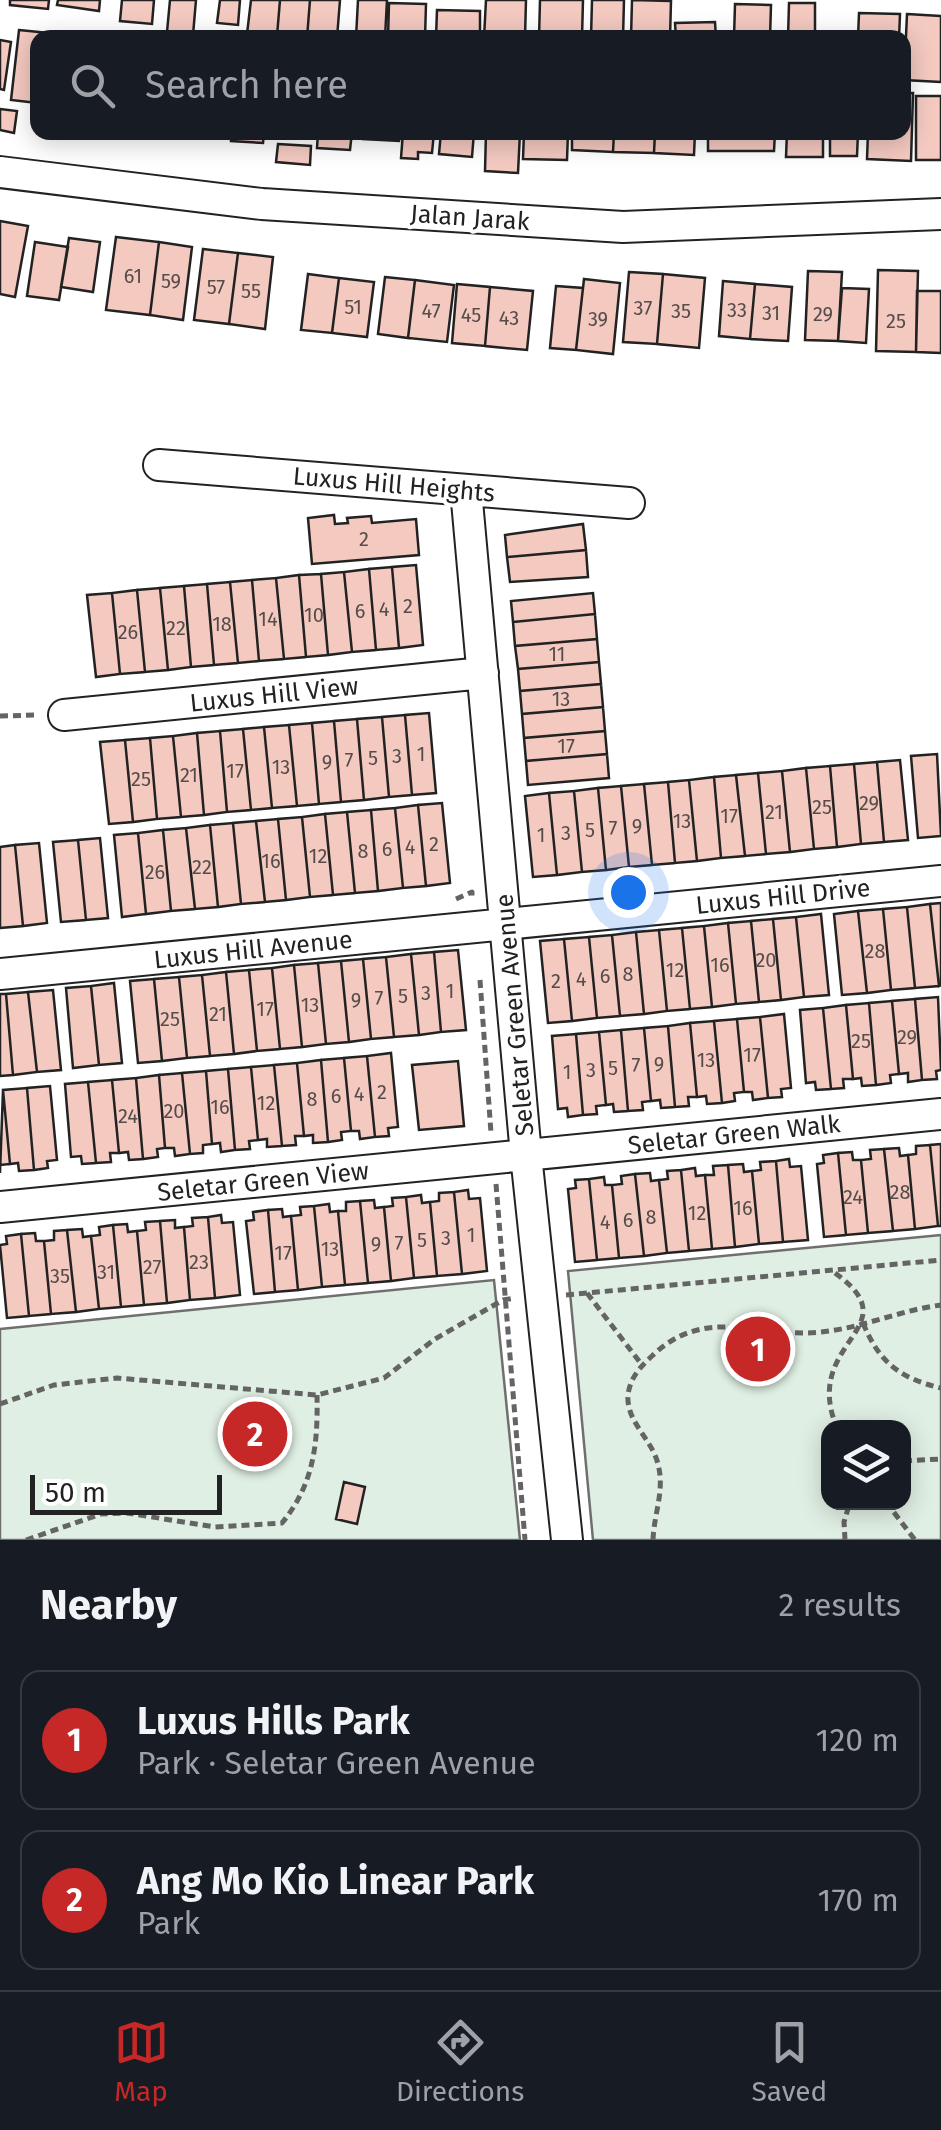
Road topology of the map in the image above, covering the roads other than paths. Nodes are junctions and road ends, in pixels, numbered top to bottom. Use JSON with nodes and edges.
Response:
{"nodes":[{"id":1,"x":0,"y":172,"type":"edge"},
{"id":2,"x":941,"y":214,"type":"edge"},
{"id":3,"x":159,"y":465,"type":"dead end"},
{"id":4,"x":466,"y":490,"type":"junction"},
{"id":5,"x":628,"y":503,"type":"dead end"},
{"id":6,"x":483,"y":674,"type":"junction"},
{"id":7,"x":64,"y":715,"type":"road end"},
{"id":8,"x":941,"y":881,"type":"edge"},
{"id":9,"x":490,"y":925,"type":"junction"},
{"id":10,"x":0,"y":974,"type":"edge"},
{"id":11,"x":941,"y":1114,"type":"edge"},
{"id":12,"x":526,"y":1155,"type":"junction"},
{"id":13,"x":0,"y":1208,"type":"edge"},
{"id":14,"x":568,"y":1540,"type":"edge"}],
"edges":[{"from":1,"to":2,"type":"street","name":"Jalan Jarak"},
{"from":3,"to":4,"type":"street","name":"Luxus Hill Heights"},
{"from":4,"to":5,"type":"street","name":"Luxus Hill Heights"},
{"from":4,"to":6,"type":"street","name":"Seletar Green Avenue"},
{"from":6,"to":7,"type":"street","name":"Luxus Hill View"},
{"from":6,"to":9,"type":"street","name":"Seletar Green Avenue"},
{"from":8,"to":9,"type":"street","name":"Luxus Hill Drive"},
{"from":9,"to":10,"type":"street","name":"Luxus Hill Avenue"},
{"from":9,"to":12,"type":"street","name":"Seletar Green Avenue"},
{"from":11,"to":12,"type":"street","name":"Seletar Green Walk"},
{"from":12,"to":13,"type":"street","name":"Seletar Green View"},
{"from":12,"to":14,"type":"street","name":"Seletar Green Avenue"}]}
